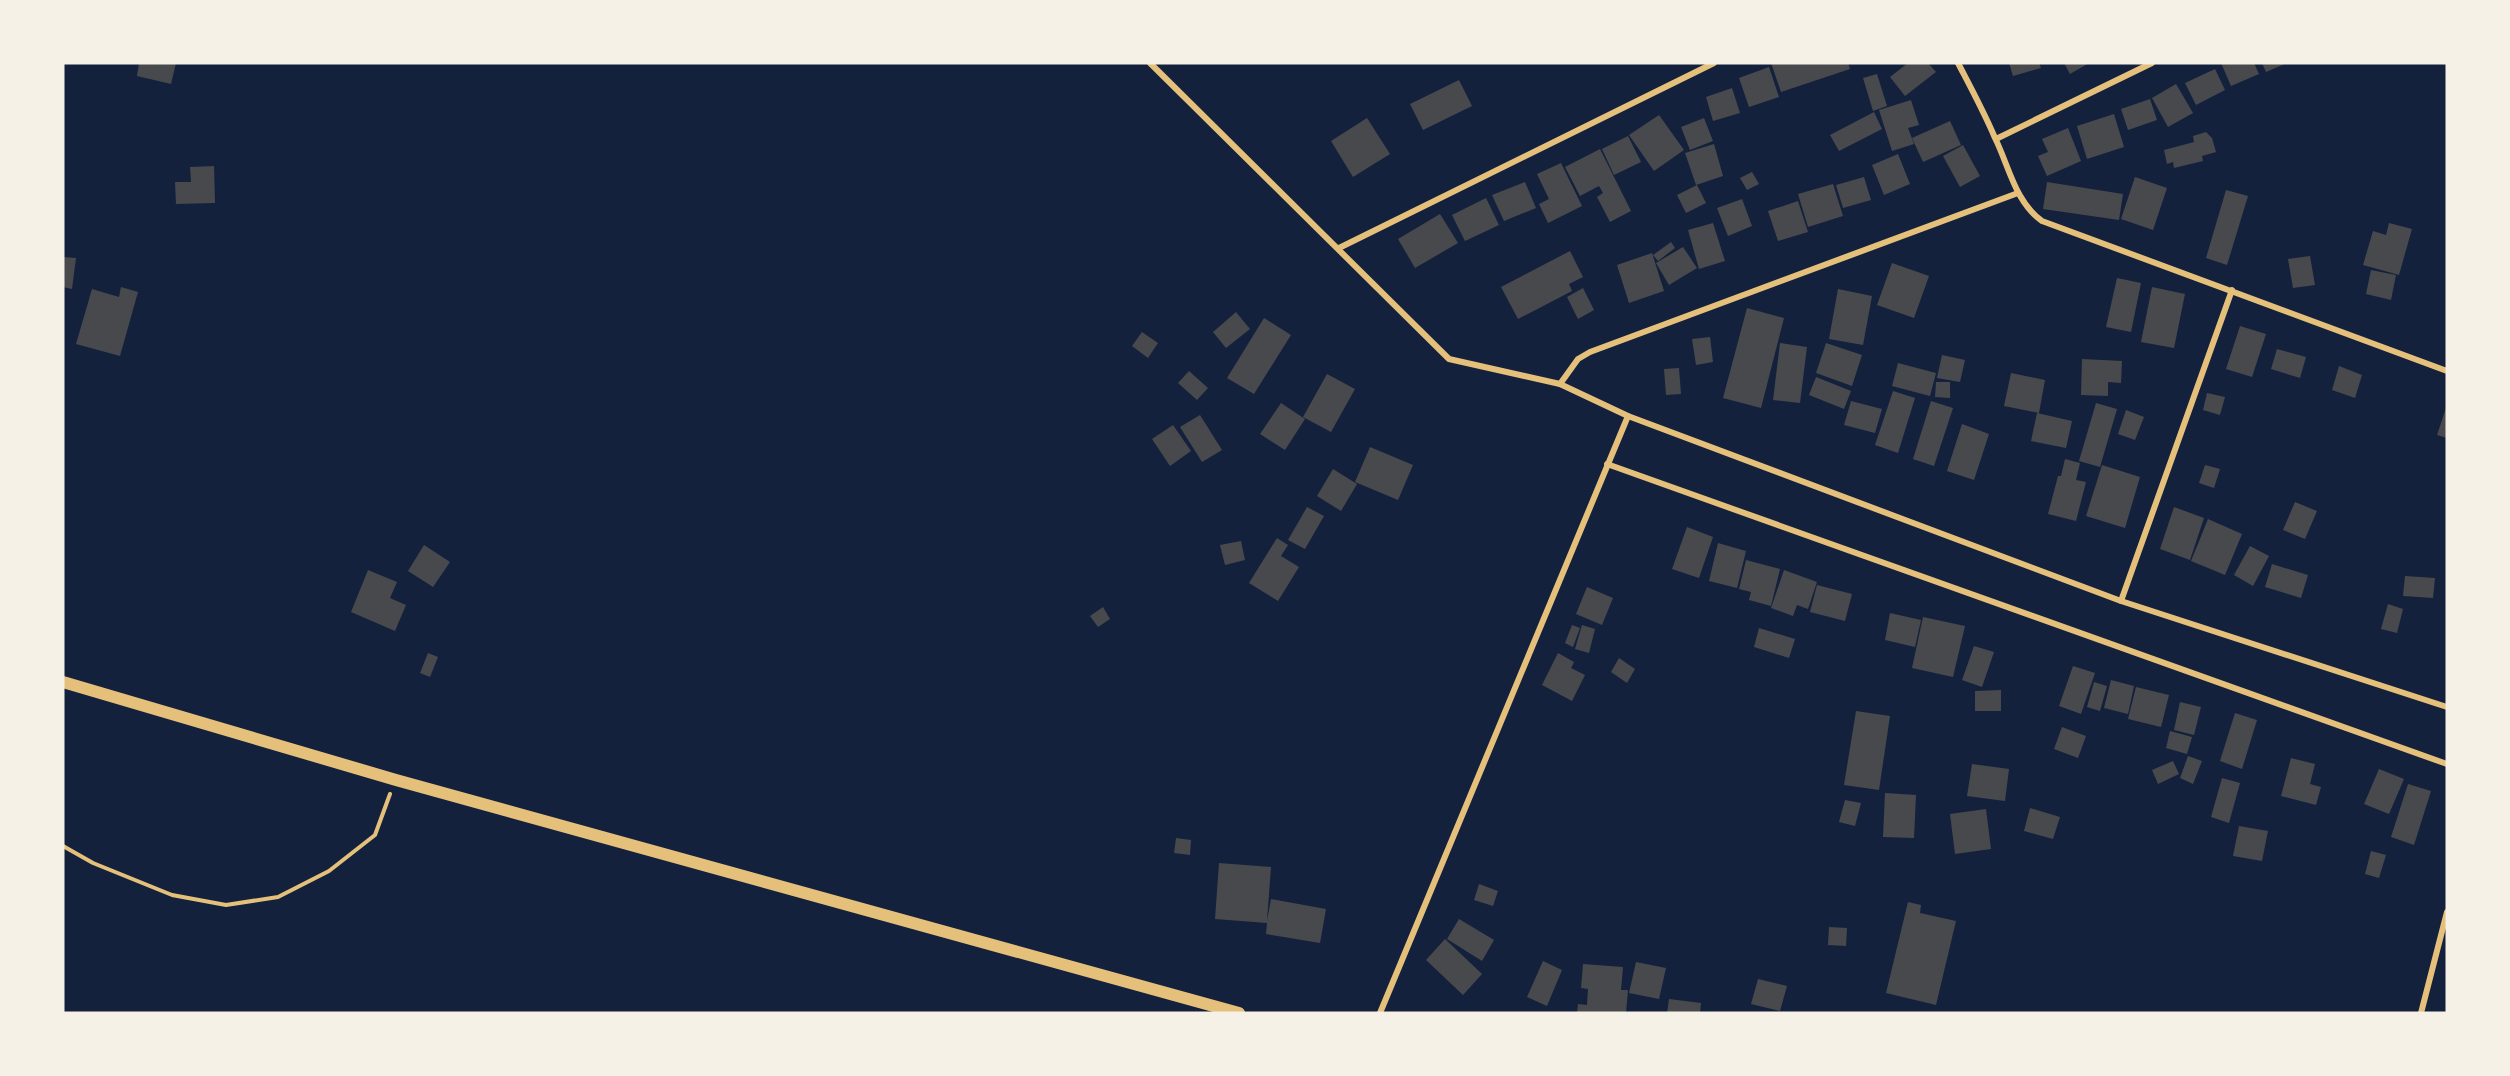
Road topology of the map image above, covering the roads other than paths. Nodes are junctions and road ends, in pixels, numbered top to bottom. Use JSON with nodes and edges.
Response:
{"nodes":[{"id":1,"x":1150,"y":63,"type":"edge"},
{"id":2,"x":1714,"y":63,"type":"edge"},
{"id":3,"x":1958,"y":63,"type":"edge"},
{"id":4,"x":2152,"y":63,"type":"edge"},
{"id":5,"x":1996,"y":139,"type":"junction"},
{"id":6,"x":2018,"y":194,"type":"junction"},
{"id":7,"x":1339,"y":248,"type":"junction"},
{"id":8,"x":2232,"y":290,"type":"junction"},
{"id":9,"x":2447,"y":371,"type":"edge"},
{"id":10,"x":1560,"y":384,"type":"junction"},
{"id":11,"x":1628,"y":416,"type":"junction"},
{"id":12,"x":1606,"y":464,"type":"junction"},
{"id":13,"x":2121,"y":601,"type":"junction"},
{"id":14,"x":63,"y":682,"type":"edge"},
{"id":15,"x":2447,"y":707,"type":"edge"},
{"id":16,"x":2447,"y":764,"type":"edge"},
{"id":17,"x":2447,"y":912,"type":"edge"},
{"id":18,"x":1239,"y":1013,"type":"edge"},
{"id":19,"x":1380,"y":1013,"type":"edge"},
{"id":20,"x":2421,"y":1013,"type":"edge"}],
"edges":[{"from":1,"to":7,"type":"street"},
{"from":2,"to":7,"type":"street"},
{"from":3,"to":5,"type":"street"},
{"from":4,"to":5,"type":"street"},
{"from":5,"to":6,"type":"street"},
{"from":6,"to":8,"type":"street"},
{"from":6,"to":10,"type":"street"},
{"from":7,"to":10,"type":"street"},
{"from":8,"to":9,"type":"street"},
{"from":8,"to":13,"type":"street"},
{"from":10,"to":11,"type":"street"},
{"from":11,"to":12,"type":"street"},
{"from":11,"to":13,"type":"street"},
{"from":12,"to":16,"type":"street"},
{"from":12,"to":19,"type":"street"},
{"from":13,"to":15,"type":"street"},
{"from":14,"to":18,"type":"main road"},
{"from":17,"to":20,"type":"street"}]}
